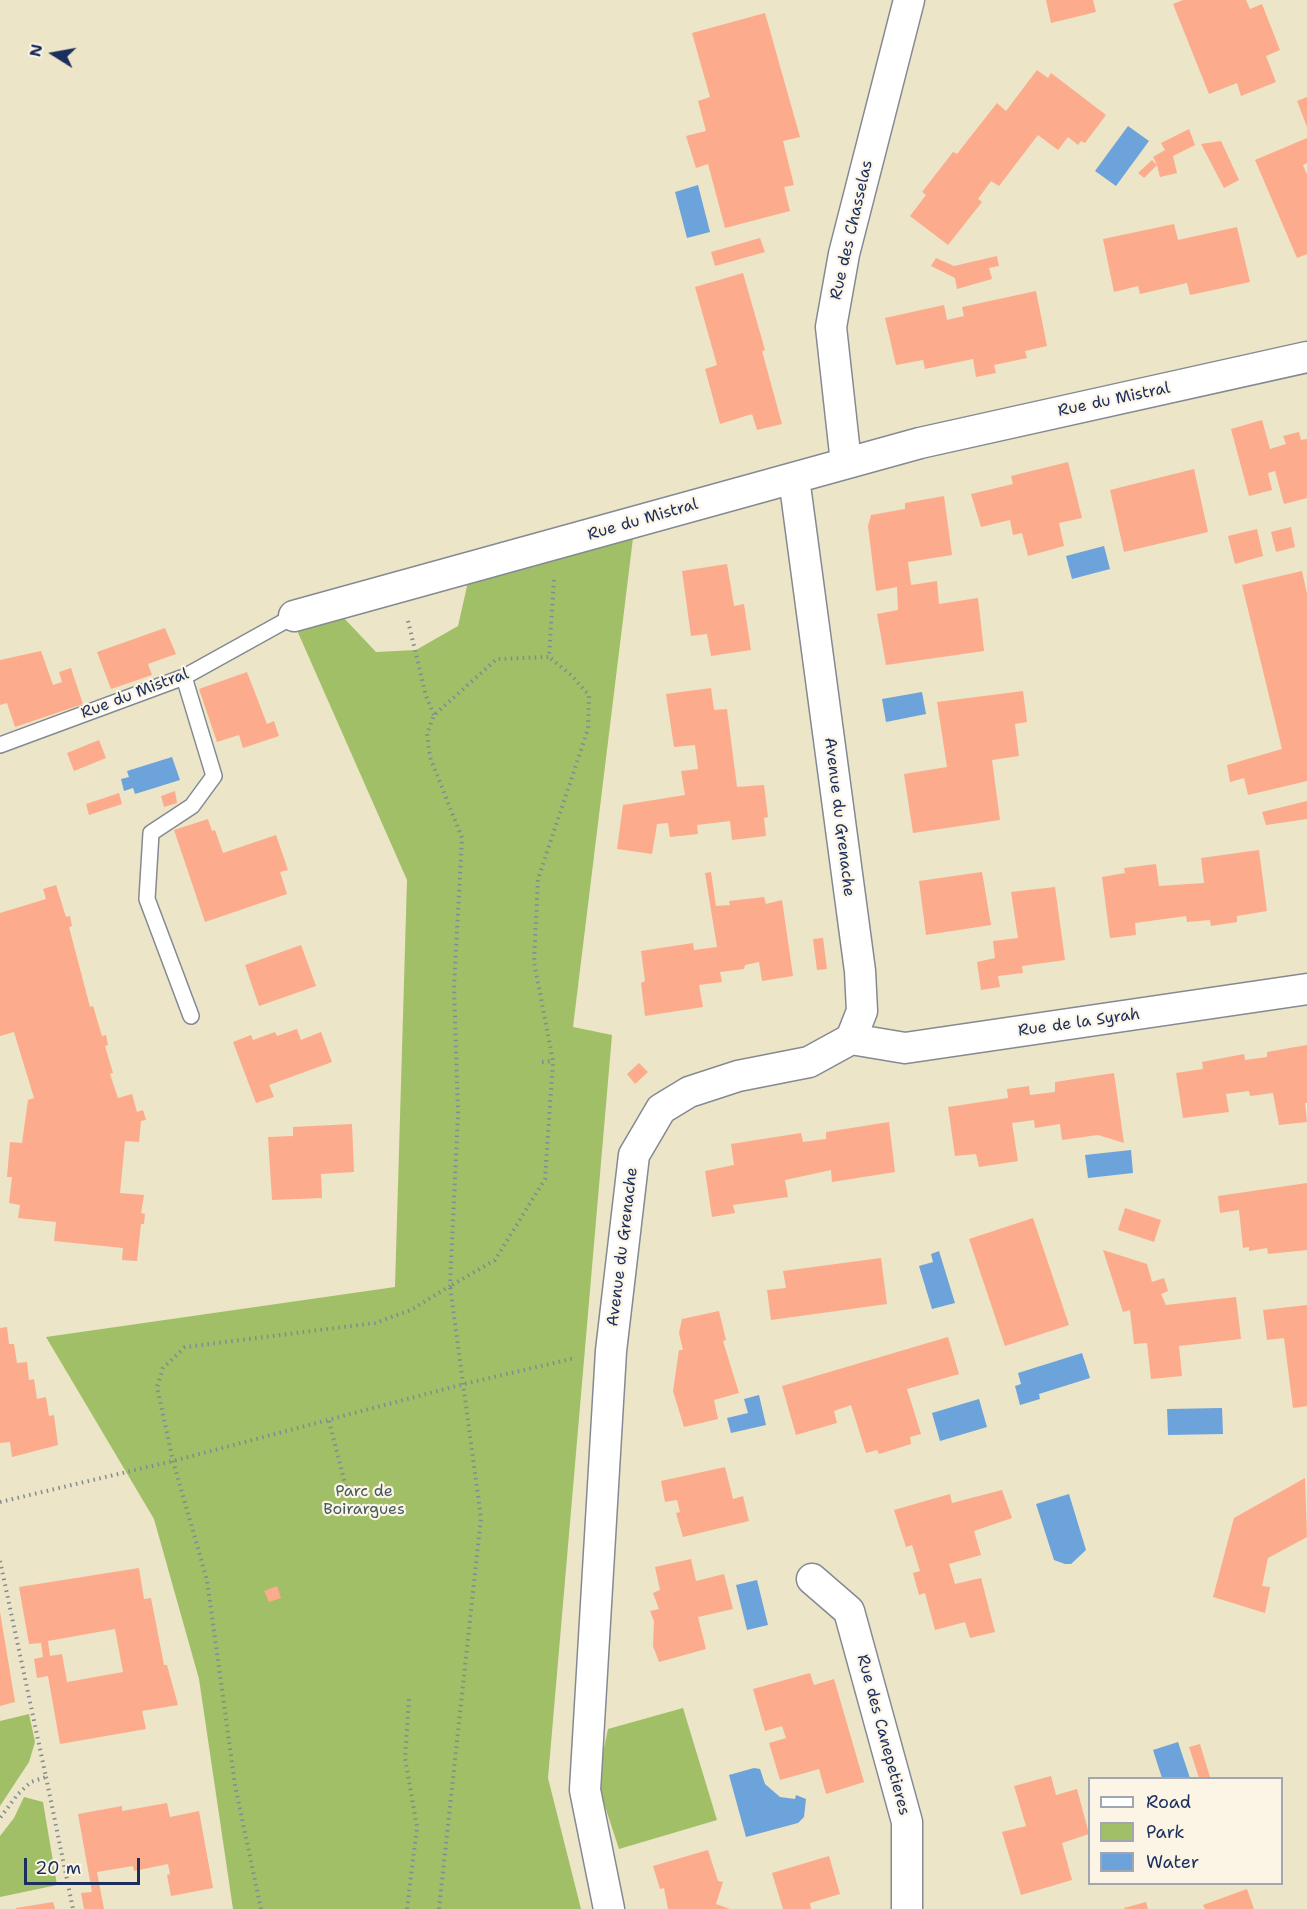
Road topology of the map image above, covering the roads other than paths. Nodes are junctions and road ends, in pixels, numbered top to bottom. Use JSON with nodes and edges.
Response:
{"nodes":[{"id":1,"x":909,"y":0,"type":"edge"},
{"id":2,"x":1307,"y":357,"type":"edge"},
{"id":3,"x":846,"y":464,"type":"junction"},
{"id":4,"x":794,"y":478,"type":"junction"},
{"id":5,"x":294,"y":616,"type":"joint"},
{"id":6,"x":184,"y":677,"type":"junction"},
{"id":7,"x":0,"y":745,"type":"edge"},
{"id":8,"x":1307,"y":989,"type":"edge"},
{"id":9,"x":191,"y":1016,"type":"dead end"},
{"id":10,"x":851,"y":1039,"type":"junction"},
{"id":11,"x":812,"y":1579,"type":"dead end"},
{"id":12,"x":609,"y":1909,"type":"edge"},
{"id":13,"x":907,"y":1909,"type":"edge"}],
"edges":[{"from":1,"to":3,"type":"street","name":"Rue des Chasselas"},
{"from":2,"to":3,"type":"street","name":"Rue du Mistral"},
{"from":3,"to":4,"type":"street","name":"Rue du Mistral"},
{"from":4,"to":5,"type":"street","name":"Rue du Mistral"},
{"from":4,"to":10,"type":"street","name":"Avenue du Grenache"},
{"from":5,"to":6,"type":"lane","name":"Rue du Mistral"},
{"from":6,"to":7,"type":"lane","name":"Rue du Mistral"},
{"from":6,"to":9,"type":"lane"},
{"from":8,"to":10,"type":"street","name":"Rue de la Syrah"},
{"from":10,"to":12,"type":"street","name":"Avenue du Grenache"},
{"from":11,"to":13,"type":"street","name":"Rue des Canepetieres"}]}
